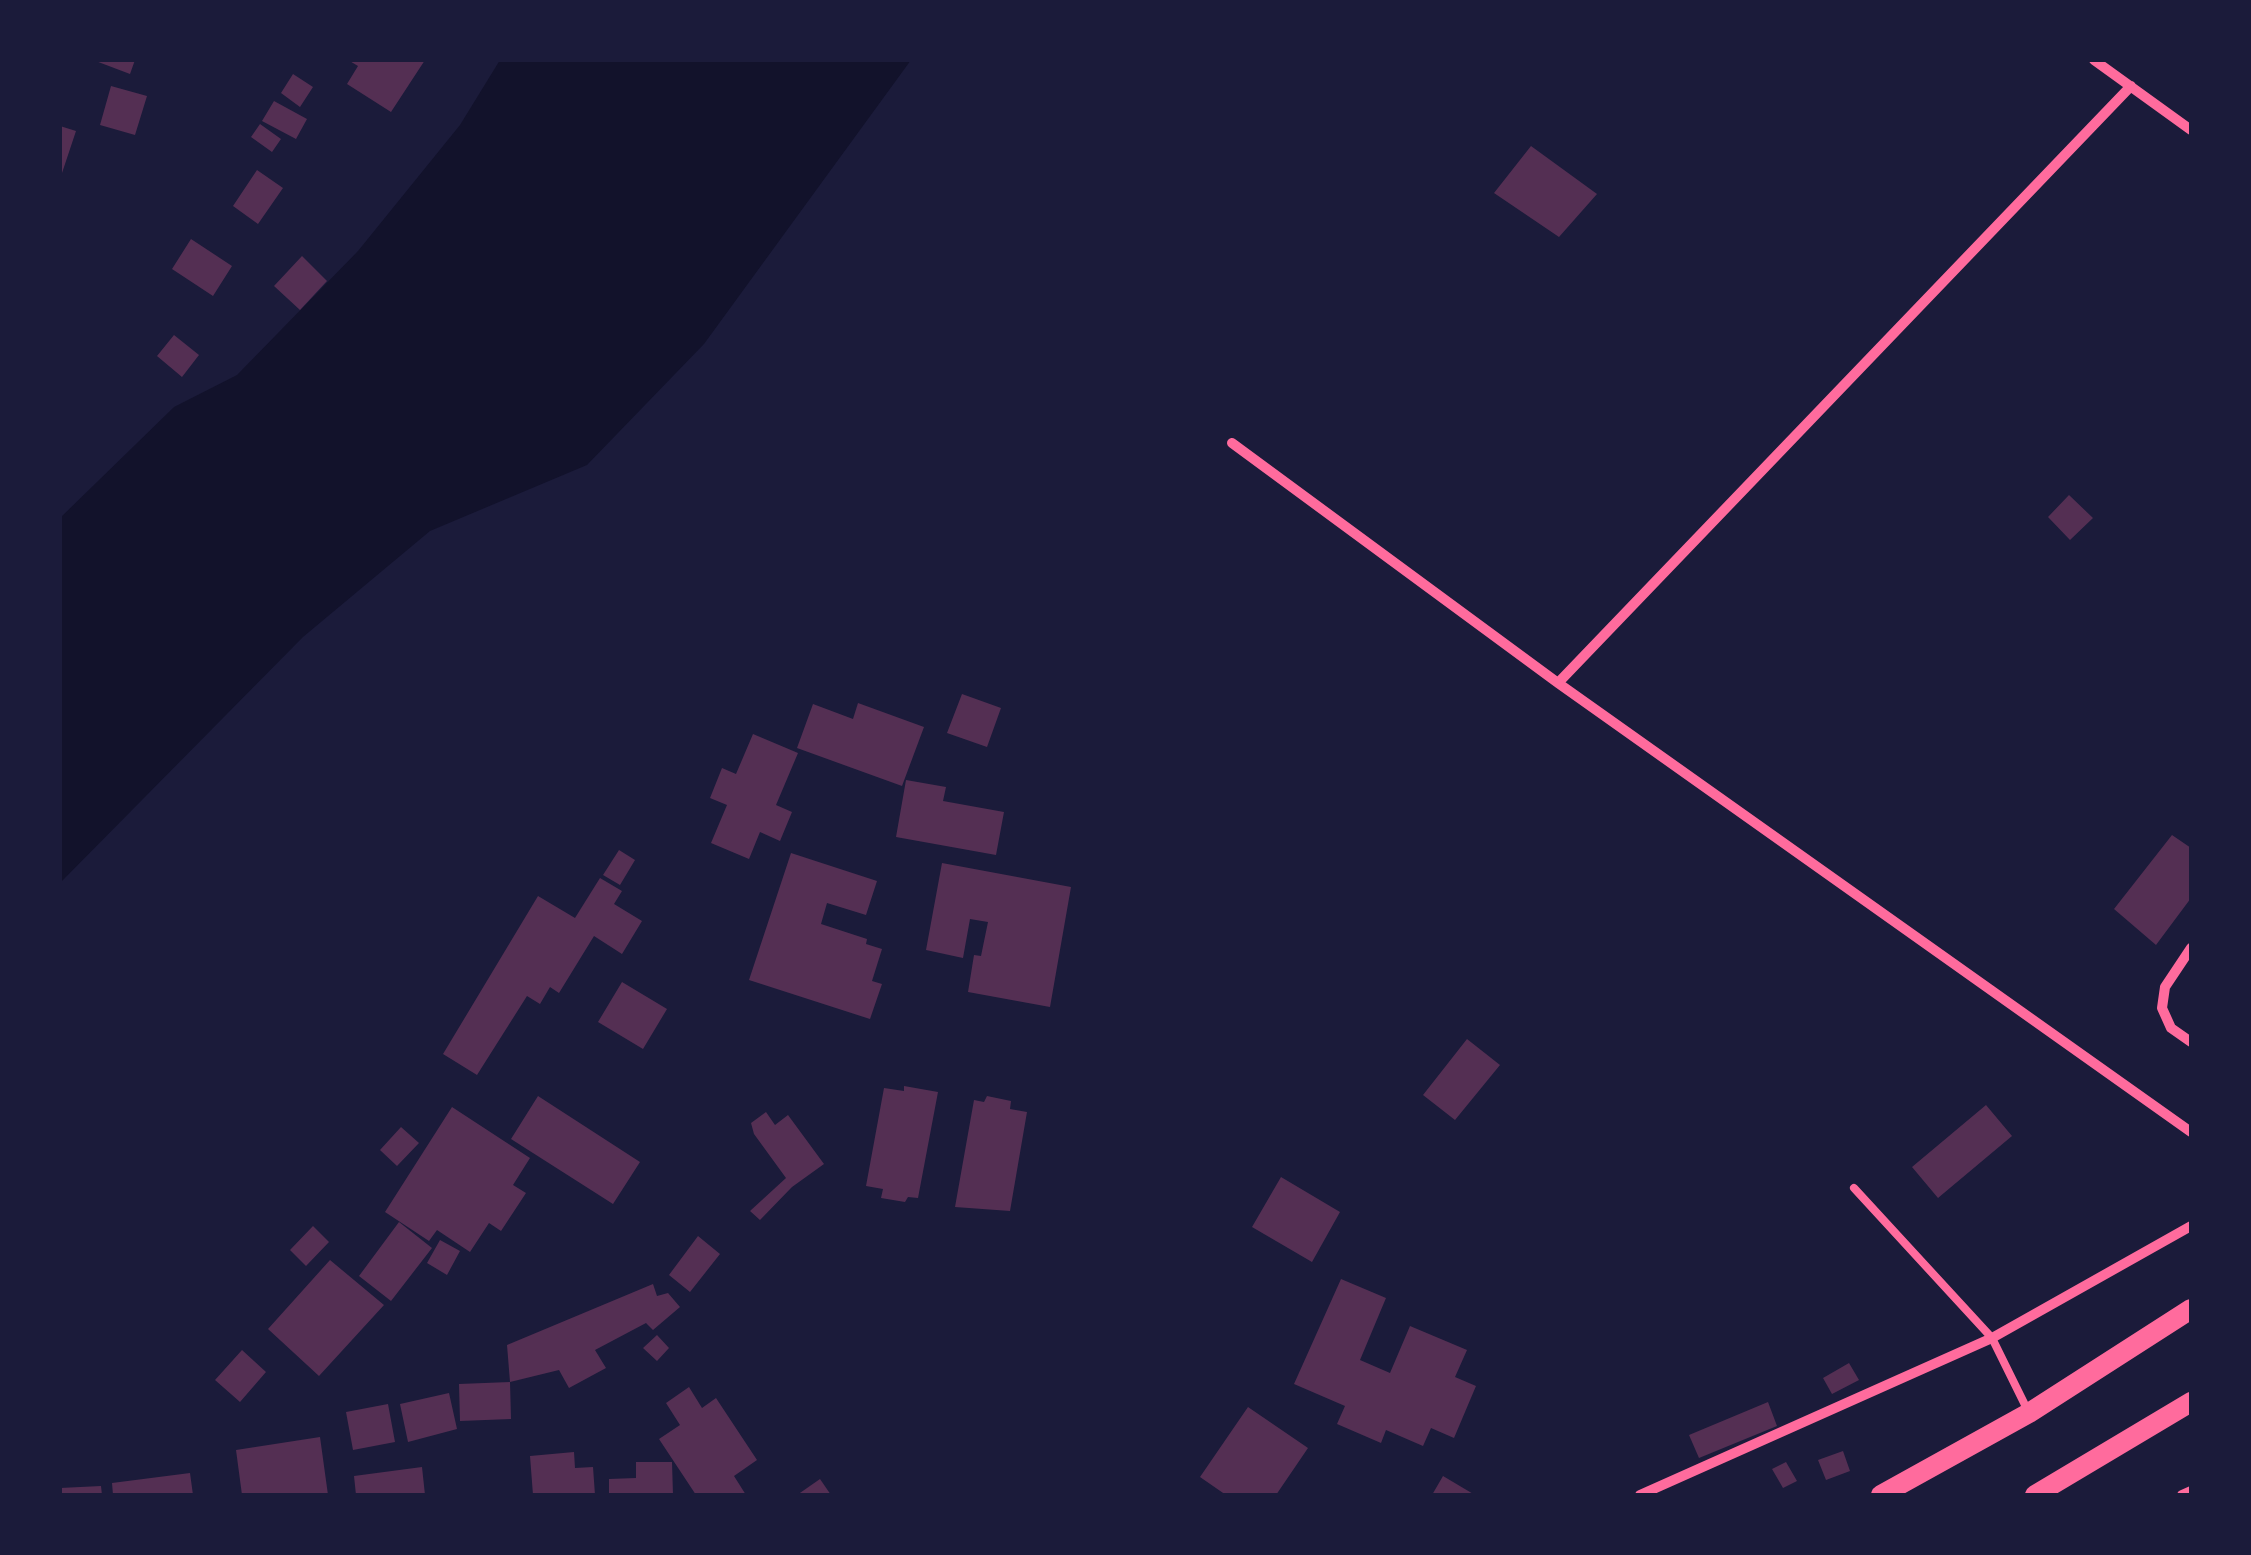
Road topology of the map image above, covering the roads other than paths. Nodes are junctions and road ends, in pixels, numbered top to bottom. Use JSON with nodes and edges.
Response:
{"nodes":[{"id":1,"x":2094,"y":60,"type":"edge"},
{"id":2,"x":2131,"y":86,"type":"junction"},
{"id":3,"x":2191,"y":130,"type":"edge"},
{"id":4,"x":1232,"y":442,"type":"dead end"},
{"id":5,"x":1558,"y":682,"type":"junction"},
{"id":6,"x":2191,"y":948,"type":"edge"},
{"id":7,"x":2191,"y":1042,"type":"edge"},
{"id":8,"x":2191,"y":1132,"type":"edge"},
{"id":9,"x":1854,"y":1188,"type":"dead end"},
{"id":10,"x":2191,"y":1226,"type":"edge"},
{"id":11,"x":2191,"y":1309,"type":"edge"},
{"id":12,"x":1992,"y":1338,"type":"junction"},
{"id":13,"x":2191,"y":1402,"type":"edge"},
{"id":14,"x":2029,"y":1414,"type":"junction"},
{"id":15,"x":2191,"y":1491,"type":"edge"},
{"id":16,"x":1640,"y":1495,"type":"edge"},
{"id":17,"x":1881,"y":1495,"type":"edge"},
{"id":18,"x":2034,"y":1495,"type":"edge"},
{"id":19,"x":2182,"y":1495,"type":"edge"}],
"edges":[{"from":1,"to":2,"type":"street"},
{"from":2,"to":3,"type":"street"},
{"from":2,"to":5,"type":"street"},
{"from":4,"to":5,"type":"street"},
{"from":5,"to":8,"type":"street"},
{"from":6,"to":7,"type":"street"},
{"from":9,"to":12,"type":"lane"},
{"from":10,"to":12,"type":"street"},
{"from":11,"to":14,"type":"main road"},
{"from":12,"to":14,"type":"lane"},
{"from":12,"to":16,"type":"street"},
{"from":13,"to":18,"type":"main road"},
{"from":14,"to":17,"type":"main road"},
{"from":15,"to":19,"type":"street"}]}
